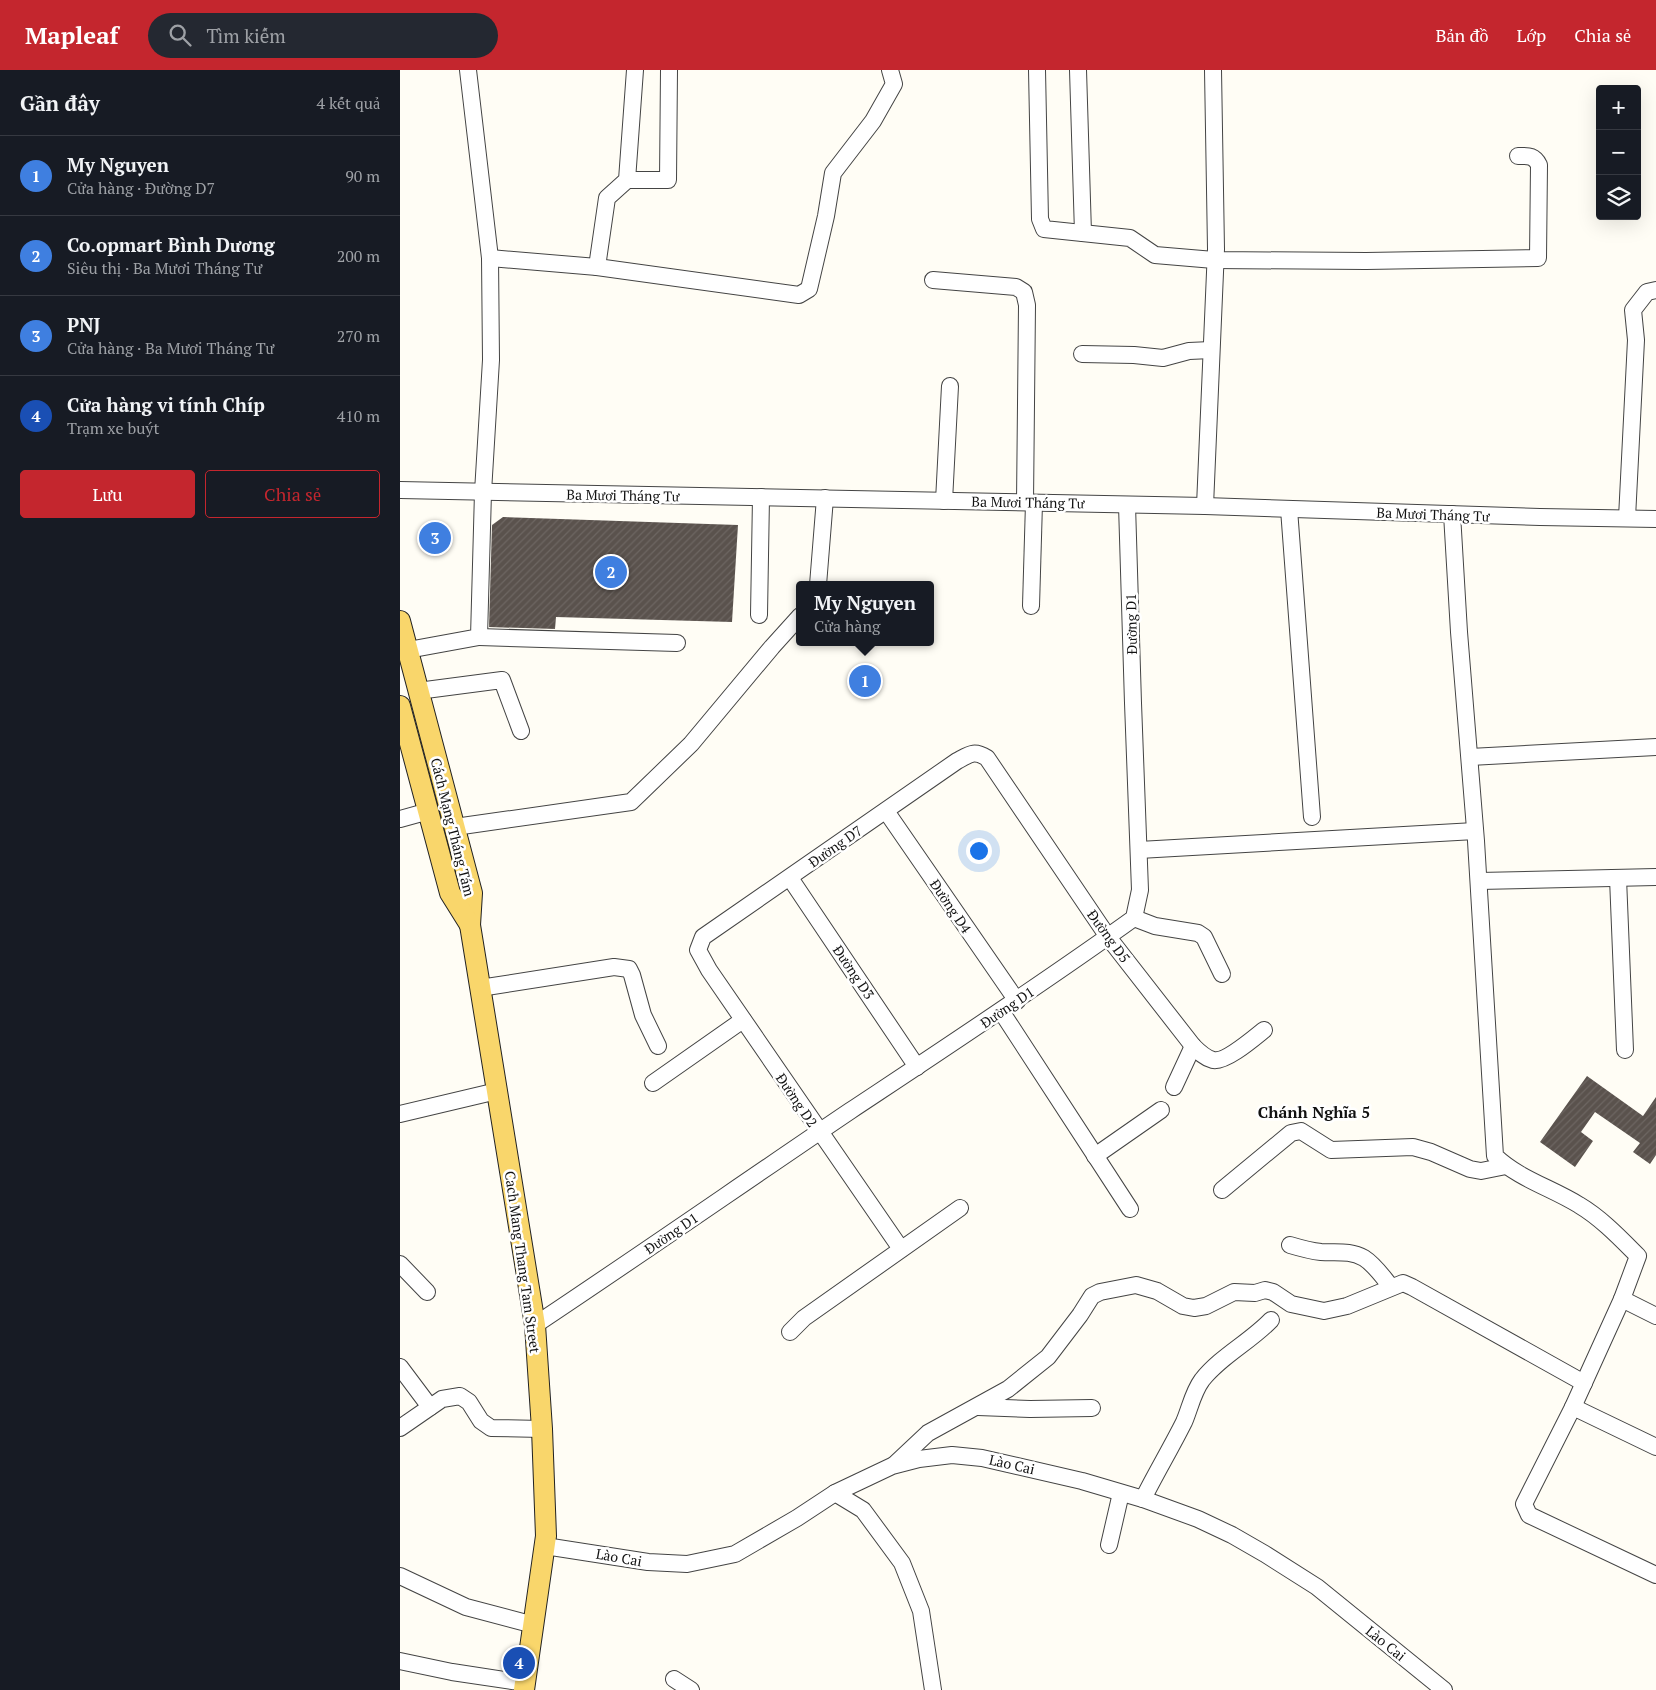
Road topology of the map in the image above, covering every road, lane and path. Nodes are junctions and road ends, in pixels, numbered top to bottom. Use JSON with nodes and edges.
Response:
{"nodes":[{"id":1,"x":468,"y":70,"type":"edge"},
{"id":2,"x":635,"y":70,"type":"edge"},
{"id":3,"x":669,"y":70,"type":"edge"},
{"id":4,"x":890,"y":70,"type":"edge"},
{"id":5,"x":1038,"y":70,"type":"edge"},
{"id":6,"x":1078,"y":70,"type":"edge"},
{"id":7,"x":1213,"y":70,"type":"edge"},
{"id":8,"x":1518,"y":156,"type":"dead end"},
{"id":9,"x":627,"y":180,"type":"junction"},
{"id":10,"x":1083,"y":232,"type":"junction"},
{"id":11,"x":490,"y":258,"type":"junction"},
{"id":12,"x":1214,"y":260,"type":"junction"},
{"id":13,"x":597,"y":267,"type":"junction"},
{"id":14,"x":933,"y":280,"type":"dead end"},
{"id":15,"x":1656,"y":290,"type":"edge"},
{"id":16,"x":1211,"y":350,"type":"junction"},
{"id":17,"x":1082,"y":354,"type":"dead end"},
{"id":18,"x":950,"y":386,"type":"dead end"},
{"id":19,"x":400,"y":490,"type":"edge"},
{"id":20,"x":483,"y":492,"type":"junction"},
{"id":21,"x":761,"y":497,"type":"junction"},
{"id":22,"x":825,"y":498,"type":"junction"},
{"id":23,"x":944,"y":501,"type":"junction"},
{"id":24,"x":1030,"y":502,"type":"junction"},
{"id":25,"x":1128,"y":505,"type":"junction"},
{"id":26,"x":1205,"y":506,"type":"junction"},
{"id":27,"x":1289,"y":509,"type":"junction"},
{"id":28,"x":1452,"y":514,"type":"junction"},
{"id":29,"x":1627,"y":518,"type":"junction"},
{"id":30,"x":1656,"y":519,"type":"edge"},
{"id":31,"x":818,"y":581,"type":"edge"},
{"id":32,"x":1031,"y":606,"type":"dead end"},
{"id":33,"x":759,"y":615,"type":"dead end"},
{"id":34,"x":796,"y":620,"type":"edge"},
{"id":35,"x":400,"y":621,"type":"edge"},
{"id":36,"x":479,"y":636,"type":"junction"},
{"id":37,"x":677,"y":643,"type":"dead end"},
{"id":38,"x":408,"y":650,"type":"junction"},
{"id":39,"x":418,"y":691,"type":"junction"},
{"id":40,"x":400,"y":709,"type":"edge"},
{"id":41,"x":521,"y":731,"type":"dead end"},
{"id":42,"x":1656,"y":748,"type":"edge"},
{"id":43,"x":980,"y":754,"type":"joint"},
{"id":44,"x":1470,"y":757,"type":"junction"},
{"id":45,"x":886,"y":810,"type":"junction"},
{"id":46,"x":429,"y":811,"type":"junction"},
{"id":47,"x":1312,"y":817,"type":"dead end"},
{"id":48,"x":400,"y":819,"type":"edge"},
{"id":49,"x":455,"y":827,"type":"junction"},
{"id":50,"x":1476,"y":831,"type":"junction"},
{"id":51,"x":1139,"y":850,"type":"junction"},
{"id":52,"x":1656,"y":877,"type":"edge"},
{"id":53,"x":790,"y":878,"type":"junction"},
{"id":54,"x":1618,"y":878,"type":"junction"},
{"id":55,"x":1479,"y":881,"type":"junction"},
{"id":56,"x":1134,"y":918,"type":"junction"},
{"id":57,"x":470,"y":925,"type":"junction"},
{"id":58,"x":1108,"y":937,"type":"junction"},
{"id":59,"x":698,"y":950,"type":"joint"},
{"id":60,"x":1222,"y":974,"type":"dead end"},
{"id":61,"x":480,"y":988,"type":"junction"},
{"id":62,"x":1017,"y":1001,"type":"junction"},
{"id":63,"x":1001,"y":1012,"type":"junction"},
{"id":64,"x":743,"y":1020,"type":"junction"},
{"id":65,"x":1264,"y":1030,"type":"dead end"},
{"id":66,"x":658,"y":1046,"type":"dead end"},
{"id":67,"x":1193,"y":1046,"type":"junction"},
{"id":68,"x":1625,"y":1050,"type":"dead end"},
{"id":69,"x":917,"y":1068,"type":"junction"},
{"id":70,"x":653,"y":1083,"type":"dead end"},
{"id":71,"x":1174,"y":1087,"type":"dead end"},
{"id":72,"x":497,"y":1091,"type":"junction"},
{"id":73,"x":1161,"y":1110,"type":"dead end"},
{"id":74,"x":400,"y":1114,"type":"edge"},
{"id":75,"x":819,"y":1132,"type":"junction"},
{"id":76,"x":1095,"y":1156,"type":"junction"},
{"id":77,"x":1506,"y":1166,"type":"junction"},
{"id":78,"x":1222,"y":1190,"type":"dead end"},
{"id":79,"x":960,"y":1208,"type":"dead end"},
{"id":80,"x":1130,"y":1209,"type":"dead end"},
{"id":81,"x":1290,"y":1245,"type":"dead end"},
{"id":82,"x":901,"y":1249,"type":"junction"},
{"id":83,"x":400,"y":1264,"type":"edge"},
{"id":84,"x":1391,"y":1287,"type":"junction"},
{"id":85,"x":427,"y":1292,"type":"dead end"},
{"id":86,"x":1622,"y":1298,"type":"junction"},
{"id":87,"x":1656,"y":1316,"type":"edge"},
{"id":88,"x":1271,"y":1320,"type":"dead end"},
{"id":89,"x":535,"y":1325,"type":"junction"},
{"id":90,"x":790,"y":1332,"type":"dead end"},
{"id":91,"x":400,"y":1368,"type":"edge"},
{"id":92,"x":1584,"y":1383,"type":"junction"},
{"id":93,"x":430,"y":1407,"type":"junction"},
{"id":94,"x":978,"y":1407,"type":"junction"},
{"id":95,"x":1573,"y":1407,"type":"junction"},
{"id":96,"x":1092,"y":1408,"type":"dead end"},
{"id":97,"x":400,"y":1428,"type":"edge"},
{"id":98,"x":542,"y":1429,"type":"junction"},
{"id":99,"x":1656,"y":1447,"type":"edge"},
{"id":100,"x":892,"y":1466,"type":"junction"},
{"id":101,"x":1121,"y":1493,"type":"junction"},
{"id":102,"x":835,"y":1494,"type":"junction"},
{"id":103,"x":1143,"y":1499,"type":"junction"},
{"id":104,"x":1109,"y":1545,"type":"dead end"},
{"id":105,"x":545,"y":1546,"type":"junction"},
{"id":106,"x":1656,"y":1575,"type":"edge"},
{"id":107,"x":400,"y":1576,"type":"edge"},
{"id":108,"x":534,"y":1625,"type":"junction"},
{"id":109,"x":400,"y":1661,"type":"edge"},
{"id":110,"x":674,"y":1679,"type":"dead end"},
{"id":111,"x":525,"y":1687,"type":"edge"},
{"id":112,"x":691,"y":1690,"type":"edge"},
{"id":113,"x":932,"y":1690,"type":"edge"},
{"id":114,"x":1444,"y":1690,"type":"edge"}],
"edges":[{"from":1,"to":11,"type":"street"},
{"from":2,"to":9,"type":"street"},
{"from":3,"to":9,"type":"street"},
{"from":4,"to":13,"type":"street"},
{"from":5,"to":10,"type":"street"},
{"from":6,"to":10,"type":"street"},
{"from":7,"to":12,"type":"street"},
{"from":8,"to":12,"type":"street"},
{"from":9,"to":13,"type":"street"},
{"from":10,"to":12,"type":"street"},
{"from":11,"to":13,"type":"street"},
{"from":11,"to":20,"type":"street"},
{"from":12,"to":16,"type":"street"},
{"from":14,"to":24,"type":"street"},
{"from":15,"to":29,"type":"street"},
{"from":16,"to":17,"type":"street"},
{"from":16,"to":26,"type":"street"},
{"from":18,"to":23,"type":"street"},
{"from":19,"to":20,"type":"street","name":"Ba Mươi Tháng Tư"},
{"from":20,"to":21,"type":"street","name":"Ba Mươi Tháng Tư"},
{"from":20,"to":36,"type":"street"},
{"from":21,"to":22,"type":"street","name":"Ba Mươi Tháng Tư"},
{"from":21,"to":33,"type":"street"},
{"from":22,"to":23,"type":"street","name":"Ba Mươi Tháng Tư"},
{"from":22,"to":31,"type":"street"},
{"from":23,"to":24,"type":"street","name":"Ba Mươi Tháng Tư"},
{"from":24,"to":25,"type":"street","name":"Ba Mươi Tháng Tư"},
{"from":24,"to":32,"type":"street"},
{"from":25,"to":26,"type":"street","name":"Ba Mươi Tháng Tư"},
{"from":25,"to":51,"type":"street","name":"Đường D1"},
{"from":26,"to":27,"type":"street","name":"Ba Mươi Tháng Tư"},
{"from":27,"to":28,"type":"street","name":"Ba Mươi Tháng Tư"},
{"from":27,"to":47,"type":"street"},
{"from":28,"to":29,"type":"street","name":"Ba Mươi Tháng Tư"},
{"from":28,"to":44,"type":"street"},
{"from":29,"to":30,"type":"street","name":"Ba Mươi Tháng Tư"},
{"from":34,"to":49,"type":"street"},
{"from":35,"to":38,"type":"main road","name":"Cách Mạng Tháng Tám"},
{"from":36,"to":37,"type":"street"},
{"from":36,"to":38,"type":"street"},
{"from":38,"to":39,"type":"main road","name":"Cách Mạng Tháng Tám"},
{"from":39,"to":41,"type":"street"},
{"from":39,"to":49,"type":"main road","name":"Cách Mạng Tháng Tám"},
{"from":40,"to":46,"type":"main road","name":"Cách Mạng Tháng Tám"},
{"from":42,"to":44,"type":"street"},
{"from":43,"to":45,"type":"street","name":"Đường D7"},
{"from":43,"to":58,"type":"street","name":"Đường D5"},
{"from":44,"to":50,"type":"street"},
{"from":45,"to":53,"type":"street","name":"Đường D7"},
{"from":45,"to":62,"type":"street","name":"Đường D4"},
{"from":46,"to":48,"type":"street"},
{"from":46,"to":57,"type":"main road","name":"Cách Mạng Tháng Tám"},
{"from":49,"to":57,"type":"main road","name":"Cách Mạng Tháng Tám"},
{"from":50,"to":51,"type":"street"},
{"from":50,"to":55,"type":"street"},
{"from":51,"to":56,"type":"street","name":"Đường D1"},
{"from":52,"to":54,"type":"street"},
{"from":53,"to":59,"type":"street","name":"Đường D7"},
{"from":53,"to":69,"type":"street","name":"Đường D3"},
{"from":54,"to":55,"type":"street"},
{"from":54,"to":68,"type":"street"},
{"from":55,"to":77,"type":"street"},
{"from":56,"to":58,"type":"street","name":"Đường D1"},
{"from":56,"to":60,"type":"street"},
{"from":57,"to":61,"type":"main road","name":"Cach Mang Thang Tam Street"},
{"from":58,"to":62,"type":"street","name":"Đường D1"},
{"from":58,"to":67,"type":"street","name":"Đường D5"},
{"from":59,"to":64,"type":"street","name":"Đường D2"},
{"from":61,"to":66,"type":"street"},
{"from":61,"to":72,"type":"main road","name":"Cach Mang Thang Tam Street"},
{"from":62,"to":63,"type":"street","name":"Đường D1"},
{"from":63,"to":69,"type":"street","name":"Đường D1"},
{"from":63,"to":76,"type":"street"},
{"from":64,"to":70,"type":"street"},
{"from":64,"to":75,"type":"street","name":"Đường D2"},
{"from":65,"to":67,"type":"street","name":"Đường D5"},
{"from":67,"to":71,"type":"street"},
{"from":69,"to":75,"type":"street","name":"Đường D1"},
{"from":72,"to":74,"type":"street"},
{"from":72,"to":89,"type":"main road","name":"Cach Mang Thang Tam Street"},
{"from":73,"to":76,"type":"street"},
{"from":75,"to":82,"type":"street","name":"Đường D2"},
{"from":75,"to":89,"type":"street","name":"Đường D1"},
{"from":76,"to":80,"type":"street"},
{"from":77,"to":78,"type":"street"},
{"from":77,"to":86,"type":"street"},
{"from":79,"to":82,"type":"street"},
{"from":81,"to":84,"type":"street"},
{"from":82,"to":90,"type":"street"},
{"from":83,"to":85,"type":"street"},
{"from":84,"to":92,"type":"street"},
{"from":84,"to":94,"type":"street"},
{"from":86,"to":87,"type":"street"},
{"from":86,"to":92,"type":"street"},
{"from":88,"to":103,"type":"street"},
{"from":89,"to":98,"type":"main road","name":"Cach Mang Thang Tam Street"},
{"from":91,"to":93,"type":"street"},
{"from":92,"to":95,"type":"street"},
{"from":93,"to":97,"type":"street"},
{"from":93,"to":98,"type":"street"},
{"from":94,"to":96,"type":"street"},
{"from":94,"to":100,"type":"street"},
{"from":95,"to":99,"type":"street"},
{"from":95,"to":106,"type":"street"},
{"from":98,"to":105,"type":"main road","name":"Cach Mang Thang Tam Street"},
{"from":100,"to":101,"type":"street","name":"Lào Cai"},
{"from":100,"to":102,"type":"street","name":"Lào Cai"},
{"from":101,"to":103,"type":"street","name":"Lào Cai"},
{"from":101,"to":104,"type":"street"},
{"from":102,"to":105,"type":"street","name":"Lào Cai"},
{"from":102,"to":113,"type":"street"},
{"from":103,"to":114,"type":"street","name":"Lào Cai"},
{"from":105,"to":108,"type":"main road","name":"Cach Mang Thang Tam Street"},
{"from":107,"to":108,"type":"street"},
{"from":108,"to":111,"type":"main road","name":"Cach Mang Thang Tam Street"},
{"from":109,"to":111,"type":"street"},
{"from":110,"to":112,"type":"street"}]}
